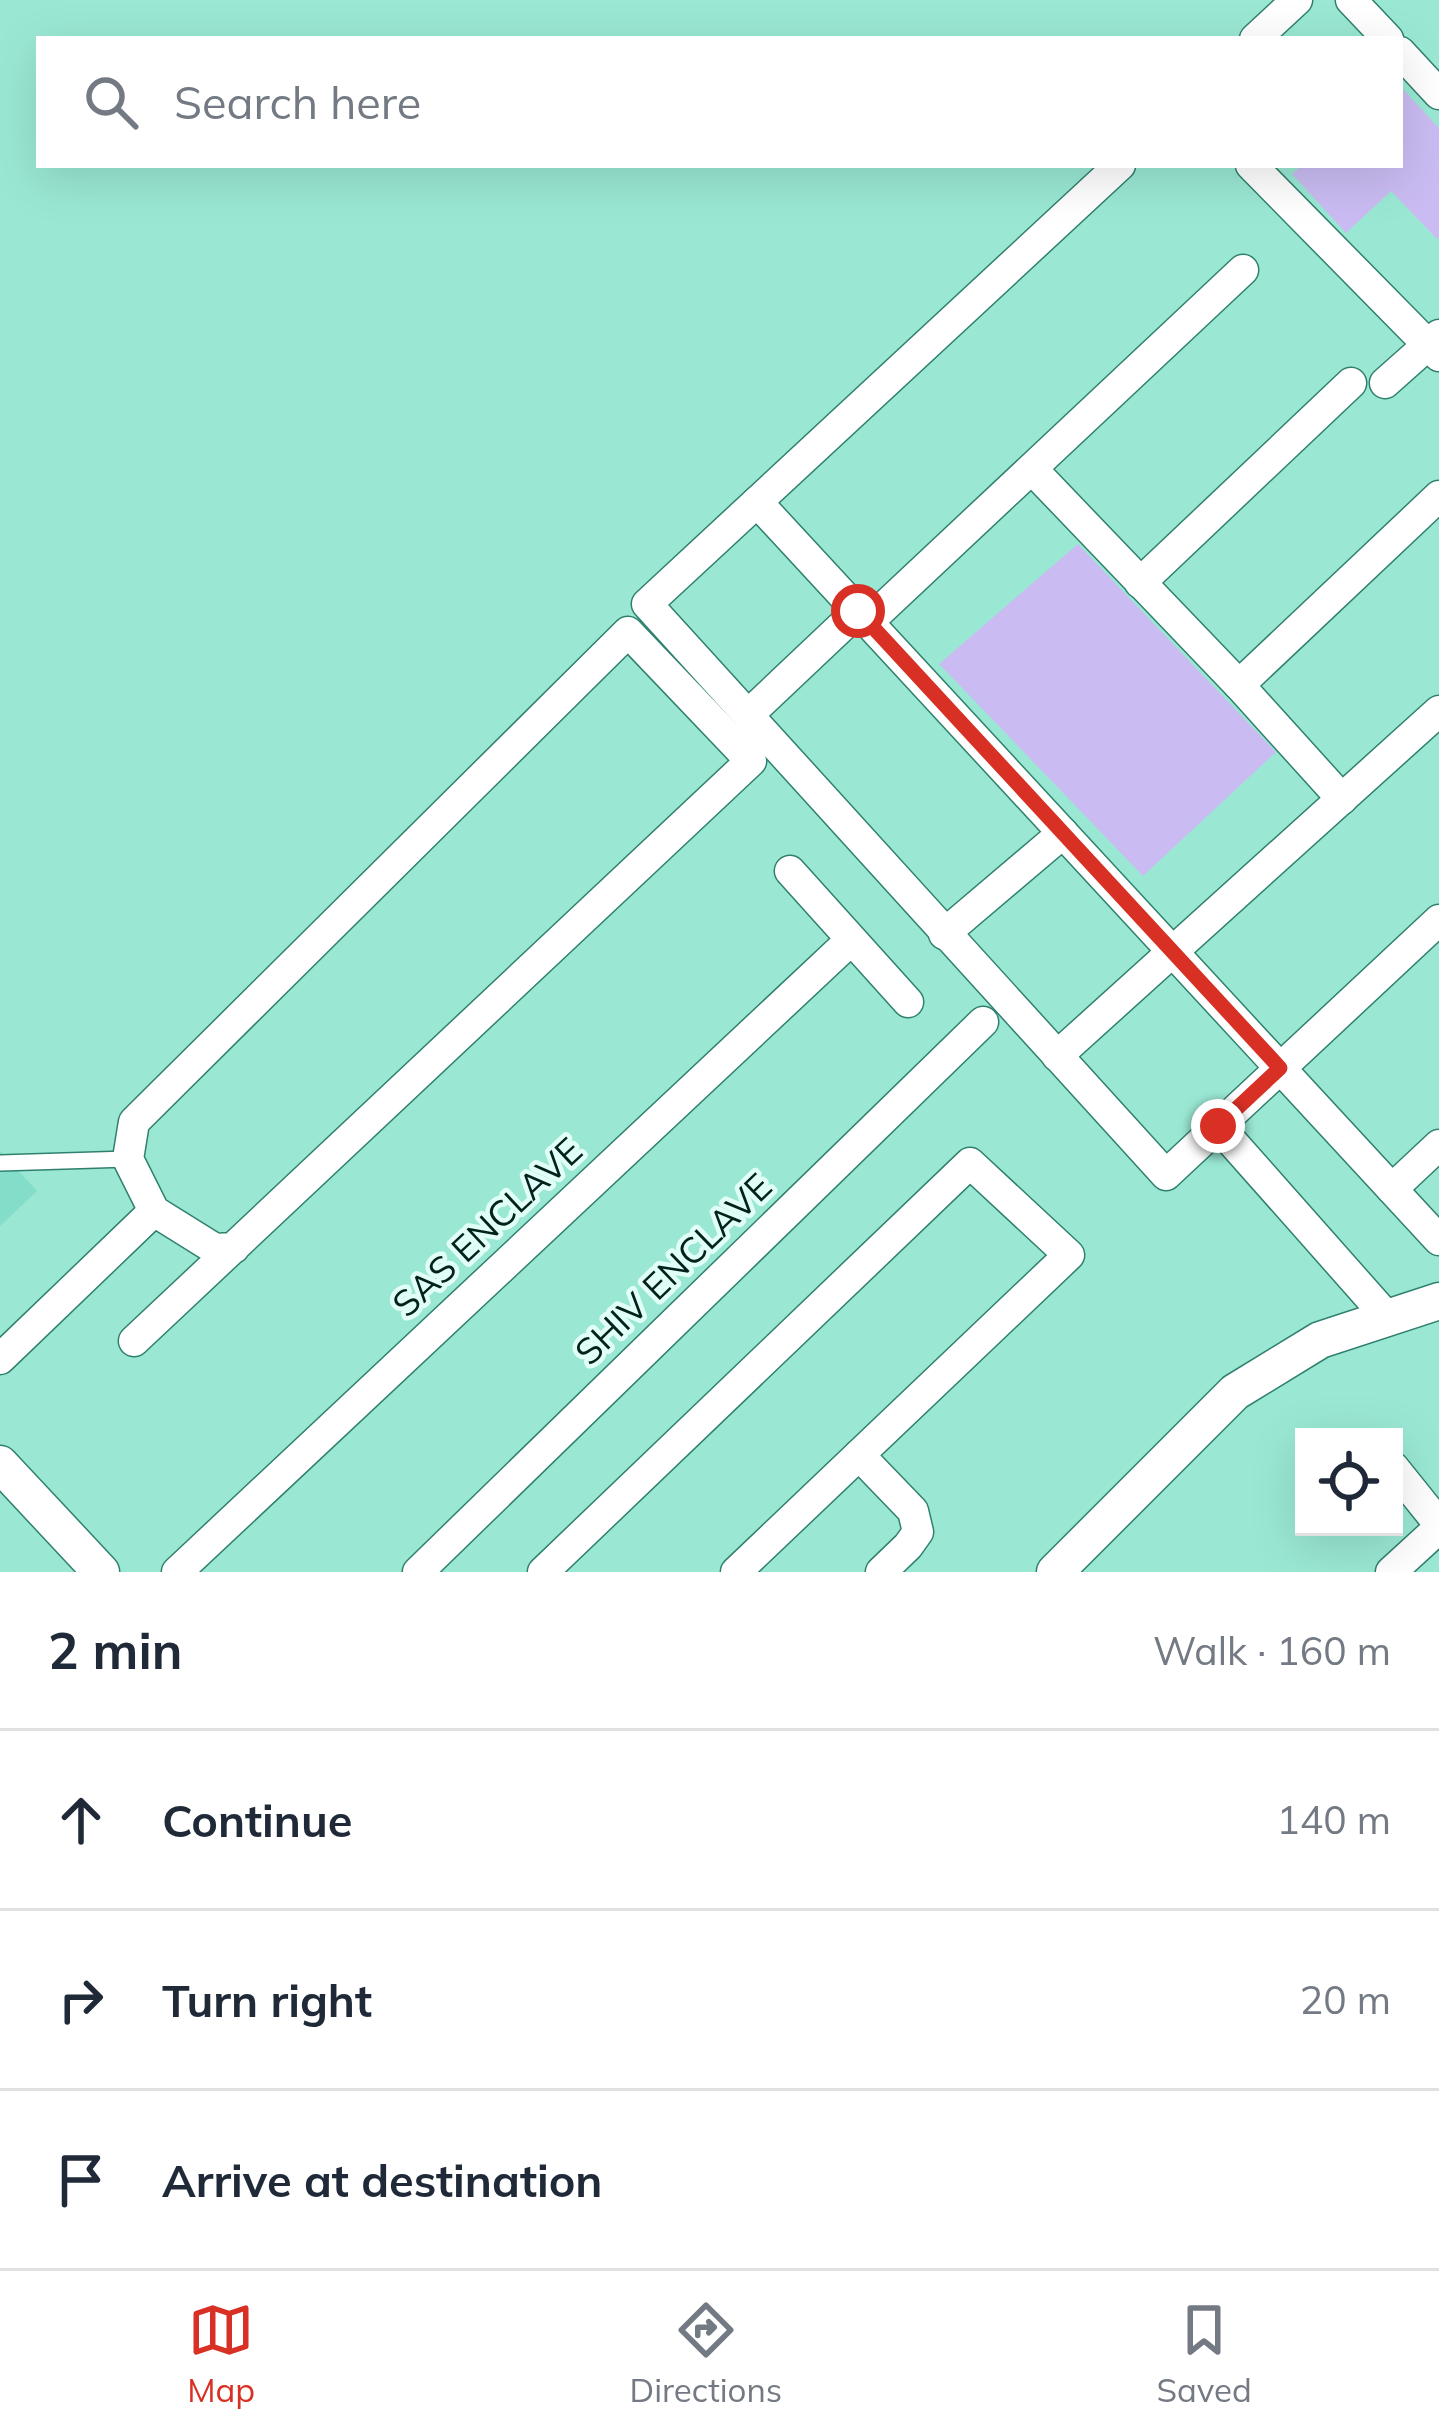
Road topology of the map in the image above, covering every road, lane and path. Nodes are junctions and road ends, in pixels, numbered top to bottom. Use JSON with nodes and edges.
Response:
{"nodes":[{"id":1,"x":1297,"y":0,"type":"edge"},
{"id":2,"x":1351,"y":0,"type":"edge"},
{"id":3,"x":1258,"y":36,"type":"edge"},
{"id":4,"x":1385,"y":36,"type":"edge"},
{"id":5,"x":1403,"y":55,"type":"edge"},
{"id":6,"x":1439,"y":94,"type":"edge"},
{"id":7,"x":1117,"y":168,"type":"edge"},
{"id":8,"x":1254,"y":168,"type":"edge"},
{"id":9,"x":1243,"y":270,"type":"dead end"},
{"id":10,"x":1435,"y":346,"type":"edge"},
{"id":11,"x":1351,"y":383,"type":"dead end"},
{"id":12,"x":1385,"y":383,"type":"dead end"},
{"id":13,"x":1032,"y":469,"type":"junction"},
{"id":14,"x":1439,"y":496,"type":"edge"},
{"id":15,"x":757,"y":502,"type":"junction"},
{"id":16,"x":1140,"y":583,"type":"junction"},
{"id":17,"x":863,"y":617,"type":"junction"},
{"id":18,"x":1239,"y":685,"type":"junction"},
{"id":19,"x":1439,"y":711,"type":"edge"},
{"id":20,"x":748,"y":715,"type":"junction"},
{"id":21,"x":1342,"y":799,"type":"junction"},
{"id":22,"x":1063,"y":833,"type":"junction"},
{"id":23,"x":790,"y":872,"type":"dead end"},
{"id":24,"x":1439,"y":920,"type":"edge"},
{"id":25,"x":944,"y":934,"type":"junction"},
{"id":26,"x":851,"y":940,"type":"junction"},
{"id":27,"x":1174,"y":953,"type":"junction"},
{"id":28,"x":908,"y":1002,"type":"dead end"},
{"id":29,"x":983,"y":1022,"type":"dead end"},
{"id":30,"x":1058,"y":1056,"type":"junction"},
{"id":31,"x":1280,"y":1068,"type":"junction"},
{"id":32,"x":1218,"y":1126,"type":"junction"},
{"id":33,"x":1439,"y":1145,"type":"edge"},
{"id":34,"x":128,"y":1159,"type":"junction"},
{"id":35,"x":0,"y":1163,"type":"edge"},
{"id":36,"x":1392,"y":1189,"type":"junction"},
{"id":37,"x":154,"y":1211,"type":"junction"},
{"id":38,"x":1439,"y":1240,"type":"edge"},
{"id":39,"x":234,"y":1248,"type":"junction"},
{"id":40,"x":1439,"y":1301,"type":"edge"},
{"id":41,"x":1388,"y":1318,"type":"junction"},
{"id":42,"x":134,"y":1341,"type":"dead end"},
{"id":43,"x":0,"y":1359,"type":"edge"},
{"id":44,"x":859,"y":1455,"type":"junction"},
{"id":45,"x":0,"y":1464,"type":"edge"},
{"id":46,"x":1403,"y":1480,"type":"edge"},
{"id":47,"x":1439,"y":1526,"type":"edge"},
{"id":48,"x":101,"y":1572,"type":"edge"},
{"id":49,"x":176,"y":1572,"type":"edge"},
{"id":50,"x":418,"y":1572,"type":"edge"},
{"id":51,"x":543,"y":1572,"type":"edge"},
{"id":52,"x":736,"y":1572,"type":"edge"},
{"id":53,"x":881,"y":1572,"type":"edge"},
{"id":54,"x":1055,"y":1572,"type":"edge"},
{"id":55,"x":1391,"y":1572,"type":"edge"}],
"edges":[{"from":1,"to":3,"type":"street"},
{"from":2,"to":4,"type":"street"},
{"from":5,"to":6,"type":"street"},
{"from":7,"to":15,"type":"street"},
{"from":8,"to":10,"type":"street"},
{"from":9,"to":13,"type":"street"},
{"from":10,"to":12,"type":"street"},
{"from":11,"to":16,"type":"street"},
{"from":13,"to":16,"type":"street"},
{"from":13,"to":17,"type":"street"},
{"from":14,"to":18,"type":"street"},
{"from":15,"to":17,"type":"street"},
{"from":15,"to":20,"type":"street"},
{"from":16,"to":18,"type":"street"},
{"from":17,"to":20,"type":"street"},
{"from":17,"to":22,"type":"street"},
{"from":18,"to":21,"type":"street"},
{"from":19,"to":21,"type":"street"},
{"from":20,"to":25,"type":"street"},
{"from":21,"to":27,"type":"street"},
{"from":22,"to":25,"type":"street"},
{"from":22,"to":27,"type":"street"},
{"from":23,"to":26,"type":"street"},
{"from":24,"to":31,"type":"street"},
{"from":25,"to":30,"type":"street"},
{"from":26,"to":28,"type":"street"},
{"from":26,"to":49,"type":"street","name":"SAS ENCLAVE"},
{"from":27,"to":30,"type":"street"},
{"from":27,"to":31,"type":"street"},
{"from":29,"to":50,"type":"street","name":"SHIV ENCLAVE"},
{"from":30,"to":32,"type":"street"},
{"from":31,"to":32,"type":"street"},
{"from":31,"to":36,"type":"street"},
{"from":32,"to":41,"type":"street"},
{"from":33,"to":36,"type":"street"},
{"from":34,"to":35,"type":"lane"},
{"from":34,"to":37,"type":"street"},
{"from":34,"to":39,"type":"street"},
{"from":36,"to":38,"type":"street"},
{"from":37,"to":39,"type":"street"},
{"from":37,"to":43,"type":"street"},
{"from":39,"to":42,"type":"street"},
{"from":40,"to":41,"type":"street"},
{"from":41,"to":54,"type":"street"},
{"from":44,"to":51,"type":"street"},
{"from":44,"to":52,"type":"street"},
{"from":44,"to":53,"type":"street"},
{"from":45,"to":48,"type":"street"},
{"from":46,"to":47,"type":"street"},
{"from":47,"to":55,"type":"street"}]}
